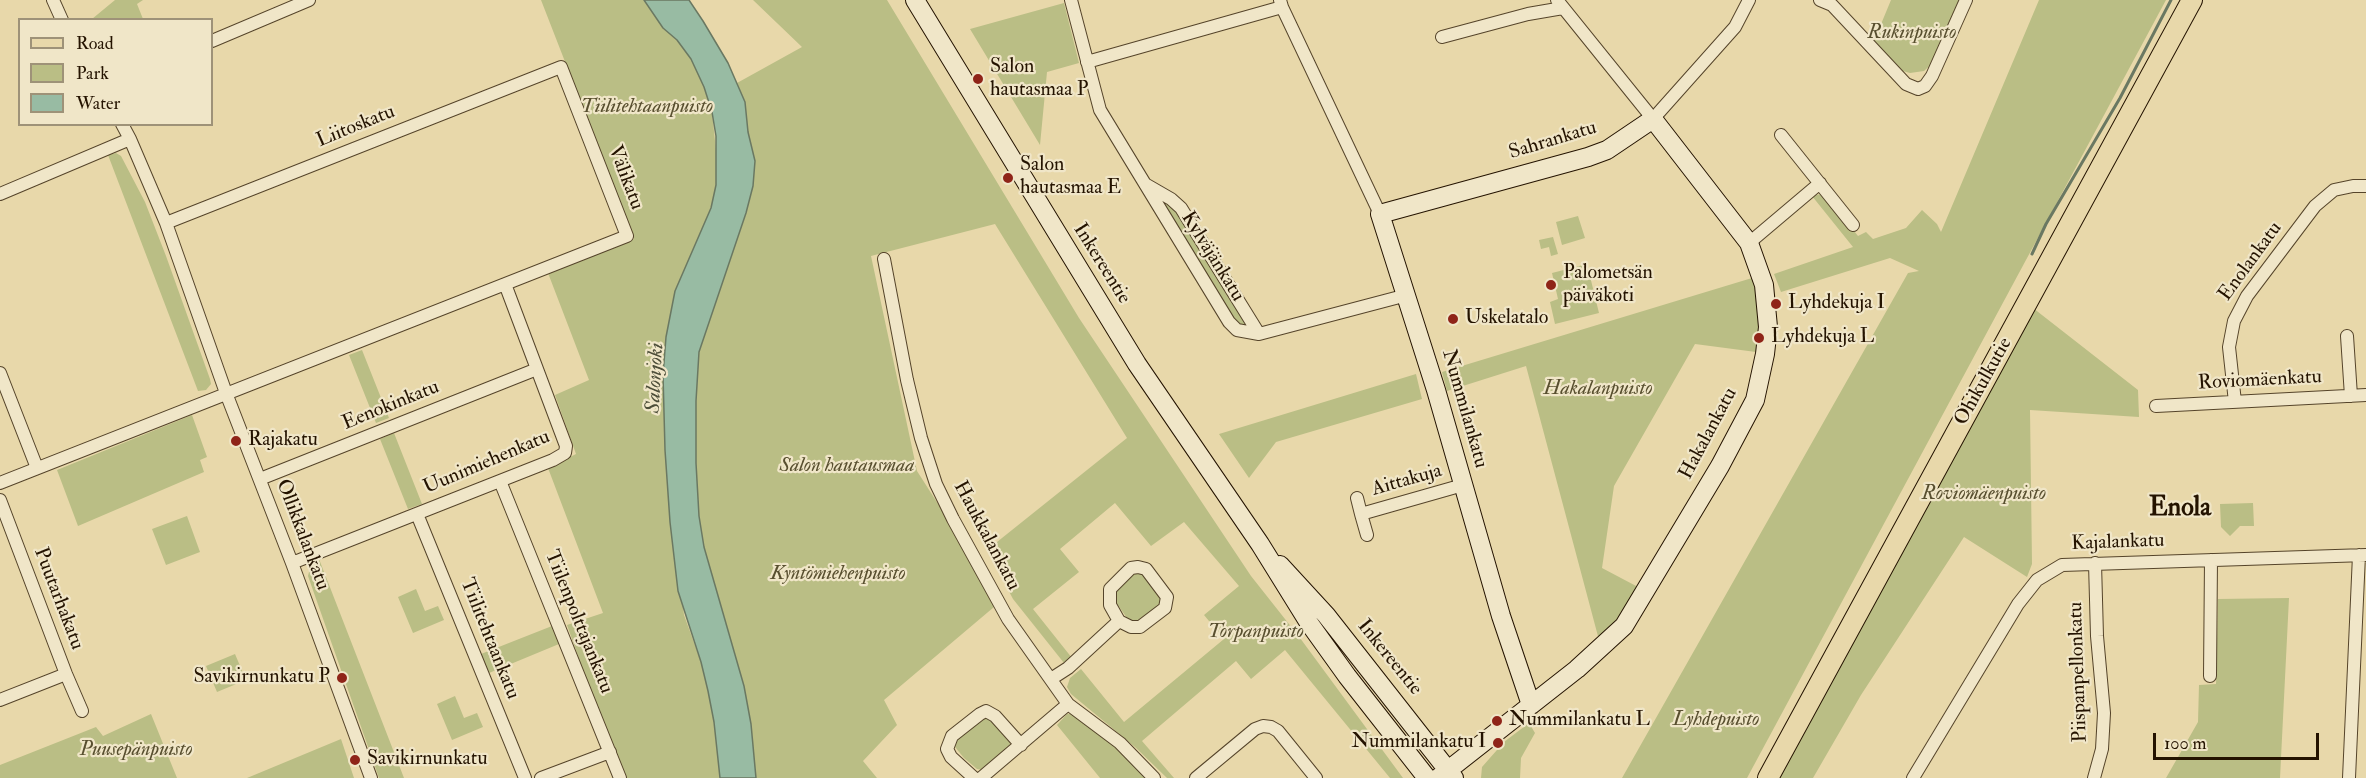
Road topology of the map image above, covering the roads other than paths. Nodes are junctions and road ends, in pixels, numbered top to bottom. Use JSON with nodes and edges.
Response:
{"nodes":[{"id":1,"x":53,"y":0,"type":"edge"},
{"id":2,"x":309,"y":0,"type":"edge"},
{"id":3,"x":915,"y":0,"type":"edge"},
{"id":4,"x":1071,"y":0,"type":"edge"},
{"id":5,"x":1749,"y":0,"type":"edge"},
{"id":6,"x":1966,"y":0,"type":"edge"},
{"id":7,"x":2192,"y":0,"type":"edge"},
{"id":8,"x":1829,"y":2,"type":"edge"},
{"id":9,"x":1281,"y":4,"type":"edge"},
{"id":10,"x":1560,"y":4,"type":"edge"},
{"id":11,"x":61,"y":18,"type":"edge"},
{"id":12,"x":1442,"y":37,"type":"dead end"},
{"id":13,"x":213,"y":41,"type":"edge"},
{"id":14,"x":1087,"y":62,"type":"junction"},
{"id":15,"x":561,"y":67,"type":"joint"},
{"id":16,"x":1653,"y":119,"type":"junction"},
{"id":17,"x":123,"y":126,"type":"edge"},
{"id":18,"x":1781,"y":135,"type":"dead end"},
{"id":19,"x":130,"y":139,"type":"junction"},
{"id":20,"x":1820,"y":183,"type":"junction"},
{"id":21,"x":1144,"y":184,"type":"junction"},
{"id":22,"x":2366,"y":186,"type":"edge"},
{"id":23,"x":0,"y":194,"type":"edge"},
{"id":24,"x":1380,"y":214,"type":"junction"},
{"id":25,"x":166,"y":223,"type":"junction"},
{"id":26,"x":1853,"y":225,"type":"dead end"},
{"id":27,"x":1749,"y":243,"type":"junction"},
{"id":28,"x":884,"y":259,"type":"dead end"},
{"id":29,"x":505,"y":284,"type":"junction"},
{"id":30,"x":1407,"y":295,"type":"junction"},
{"id":31,"x":1259,"y":334,"type":"junction"},
{"id":32,"x":2347,"y":336,"type":"dead end"},
{"id":33,"x":537,"y":369,"type":"junction"},
{"id":34,"x":0,"y":373,"type":"edge"},
{"id":35,"x":226,"y":393,"type":"junction"},
{"id":36,"x":2366,"y":394,"type":"edge"},
{"id":37,"x":2351,"y":396,"type":"junction"},
{"id":38,"x":2235,"y":402,"type":"junction"},
{"id":39,"x":2156,"y":406,"type":"dead end"},
{"id":40,"x":37,"y":468,"type":"junction"},
{"id":41,"x":260,"y":479,"type":"junction"},
{"id":42,"x":500,"y":481,"type":"junction"},
{"id":43,"x":0,"y":483,"type":"edge"},
{"id":44,"x":1463,"y":485,"type":"junction"},
{"id":45,"x":1357,"y":498,"type":"dead end"},
{"id":46,"x":0,"y":500,"type":"edge"},
{"id":47,"x":417,"y":514,"type":"junction"},
{"id":48,"x":1361,"y":514,"type":"junction"},
{"id":49,"x":1367,"y":536,"type":"dead end"},
{"id":50,"x":1260,"y":544,"type":"junction"},
{"id":51,"x":2363,"y":555,"type":"edge"},
{"id":52,"x":2211,"y":560,"type":"junction"},
{"id":53,"x":2094,"y":562,"type":"junction"},
{"id":54,"x":292,"y":563,"type":"junction"},
{"id":55,"x":1119,"y":621,"type":"junction"},
{"id":56,"x":66,"y":674,"type":"junction"},
{"id":57,"x":2210,"y":676,"type":"dead end"},
{"id":58,"x":1051,"y":679,"type":"junction"},
{"id":59,"x":0,"y":700,"type":"edge"},
{"id":60,"x":1068,"y":704,"type":"junction"},
{"id":61,"x":1532,"y":705,"type":"junction"},
{"id":62,"x":82,"y":711,"type":"dead end"},
{"id":63,"x":1021,"y":745,"type":"junction"},
{"id":64,"x":609,"y":752,"type":"junction"},
{"id":65,"x":1772,"y":773,"type":"edge"},
{"id":66,"x":1447,"y":775,"type":"edge"},
{"id":67,"x":371,"y":778,"type":"edge"},
{"id":68,"x":525,"y":778,"type":"edge"},
{"id":69,"x":541,"y":778,"type":"edge"},
{"id":70,"x":620,"y":778,"type":"edge"},
{"id":71,"x":974,"y":778,"type":"edge"},
{"id":72,"x":981,"y":778,"type":"edge"},
{"id":73,"x":1154,"y":778,"type":"edge"},
{"id":74,"x":1196,"y":778,"type":"edge"},
{"id":75,"x":1316,"y":778,"type":"edge"},
{"id":76,"x":1427,"y":778,"type":"edge"},
{"id":77,"x":1913,"y":778,"type":"edge"},
{"id":78,"x":2094,"y":778,"type":"edge"},
{"id":79,"x":2349,"y":778,"type":"edge"}],
"edges":[{"from":1,"to":11,"type":"street"},
{"from":2,"to":13,"type":"street"},
{"from":3,"to":50,"type":"street","name":"Inkereentie"},
{"from":4,"to":14,"type":"street","name":"Kylväjänkatu"},
{"from":5,"to":16,"type":"street","name":"Sahrankatu"},
{"from":6,"to":8,"type":"street"},
{"from":7,"to":65,"type":"main road","name":"Ohikulkutie"},
{"from":9,"to":14,"type":"street"},
{"from":9,"to":24,"type":"street","name":"Nummilankatu"},
{"from":10,"to":12,"type":"street"},
{"from":10,"to":16,"type":"street","name":"Hakalankatu"},
{"from":14,"to":21,"type":"street","name":"Kylväjänkatu"},
{"from":15,"to":25,"type":"street","name":"Liitoskatu"},
{"from":15,"to":29,"type":"street","name":"Välikatu"},
{"from":16,"to":24,"type":"street","name":"Sahrankatu"},
{"from":16,"to":27,"type":"street","name":"Hakalankatu"},
{"from":17,"to":19,"type":"street","name":"Ollikkalankatu"},
{"from":18,"to":20,"type":"street"},
{"from":19,"to":23,"type":"street"},
{"from":19,"to":25,"type":"street","name":"Ollikkalankatu"},
{"from":20,"to":26,"type":"street"},
{"from":20,"to":27,"type":"street"},
{"from":21,"to":31,"type":"street","name":"Kylväjänkatu"},
{"from":21,"to":31,"type":"street","name":"Kylväjänkatu"},
{"from":22,"to":38,"type":"street","name":"Enolankatu"},
{"from":24,"to":30,"type":"street","name":"Nummilankatu"},
{"from":25,"to":35,"type":"street","name":"Ollikkalankatu"},
{"from":27,"to":61,"type":"street","name":"Hakalankatu"},
{"from":28,"to":58,"type":"street","name":"Haukkalankatu"},
{"from":29,"to":33,"type":"street","name":"Uunimiehenkatu"},
{"from":29,"to":35,"type":"street"},
{"from":30,"to":31,"type":"street"},
{"from":30,"to":44,"type":"street","name":"Nummilankatu"},
{"from":32,"to":37,"type":"street"},
{"from":33,"to":41,"type":"street","name":"Eenokinkatu"},
{"from":33,"to":42,"type":"street","name":"Uunimiehenkatu"},
{"from":34,"to":40,"type":"street"},
{"from":35,"to":40,"type":"street"},
{"from":35,"to":41,"type":"street","name":"Ollikkalankatu"},
{"from":36,"to":37,"type":"street","name":"Roviomäenkatu"},
{"from":37,"to":38,"type":"street","name":"Roviomäenkatu"},
{"from":38,"to":39,"type":"street","name":"Roviomäenkatu"},
{"from":40,"to":43,"type":"street"},
{"from":41,"to":54,"type":"street","name":"Ollikkalankatu"},
{"from":42,"to":47,"type":"street","name":"Uunimiehenkatu"},
{"from":42,"to":64,"type":"street","name":"Tiilenpolttajankatu"},
{"from":44,"to":48,"type":"street","name":"Aittakuja"},
{"from":44,"to":61,"type":"street","name":"Nummilankatu"},
{"from":45,"to":48,"type":"street","name":"Aittakuja"},
{"from":46,"to":56,"type":"street","name":"Puutarhakatu"},
{"from":47,"to":54,"type":"street","name":"Uunimiehenkatu"},
{"from":47,"to":68,"type":"street","name":"Tiilitehtaankatu"},
{"from":48,"to":49,"type":"street","name":"Aittakuja"},
{"from":50,"to":66,"type":"street","name":"Inkereentie"},
{"from":50,"to":76,"type":"street","name":"Inkereentie"},
{"from":51,"to":52,"type":"street","name":"Kajalankatu"},
{"from":51,"to":79,"type":"street"},
{"from":52,"to":53,"type":"street","name":"Kajalankatu"},
{"from":52,"to":57,"type":"street"},
{"from":53,"to":77,"type":"street","name":"Kajalankatu"},
{"from":53,"to":78,"type":"street","name":"Piispanpellonkatu"},
{"from":54,"to":67,"type":"street","name":"Ollikkalankatu"},
{"from":55,"to":55,"type":"street"},
{"from":55,"to":58,"type":"street"},
{"from":56,"to":59,"type":"street"},
{"from":56,"to":62,"type":"street","name":"Puutarhakatu"},
{"from":58,"to":60,"type":"street","name":"Haukkalankatu"},
{"from":60,"to":63,"type":"street"},
{"from":60,"to":73,"type":"street","name":"Haukkalankatu"},
{"from":61,"to":66,"type":"street","name":"Hakalankatu"},
{"from":63,"to":71,"type":"street"},
{"from":63,"to":72,"type":"street"},
{"from":64,"to":69,"type":"street"},
{"from":64,"to":70,"type":"street","name":"Tiilenpolttajankatu"},
{"from":74,"to":75,"type":"street"}]}
